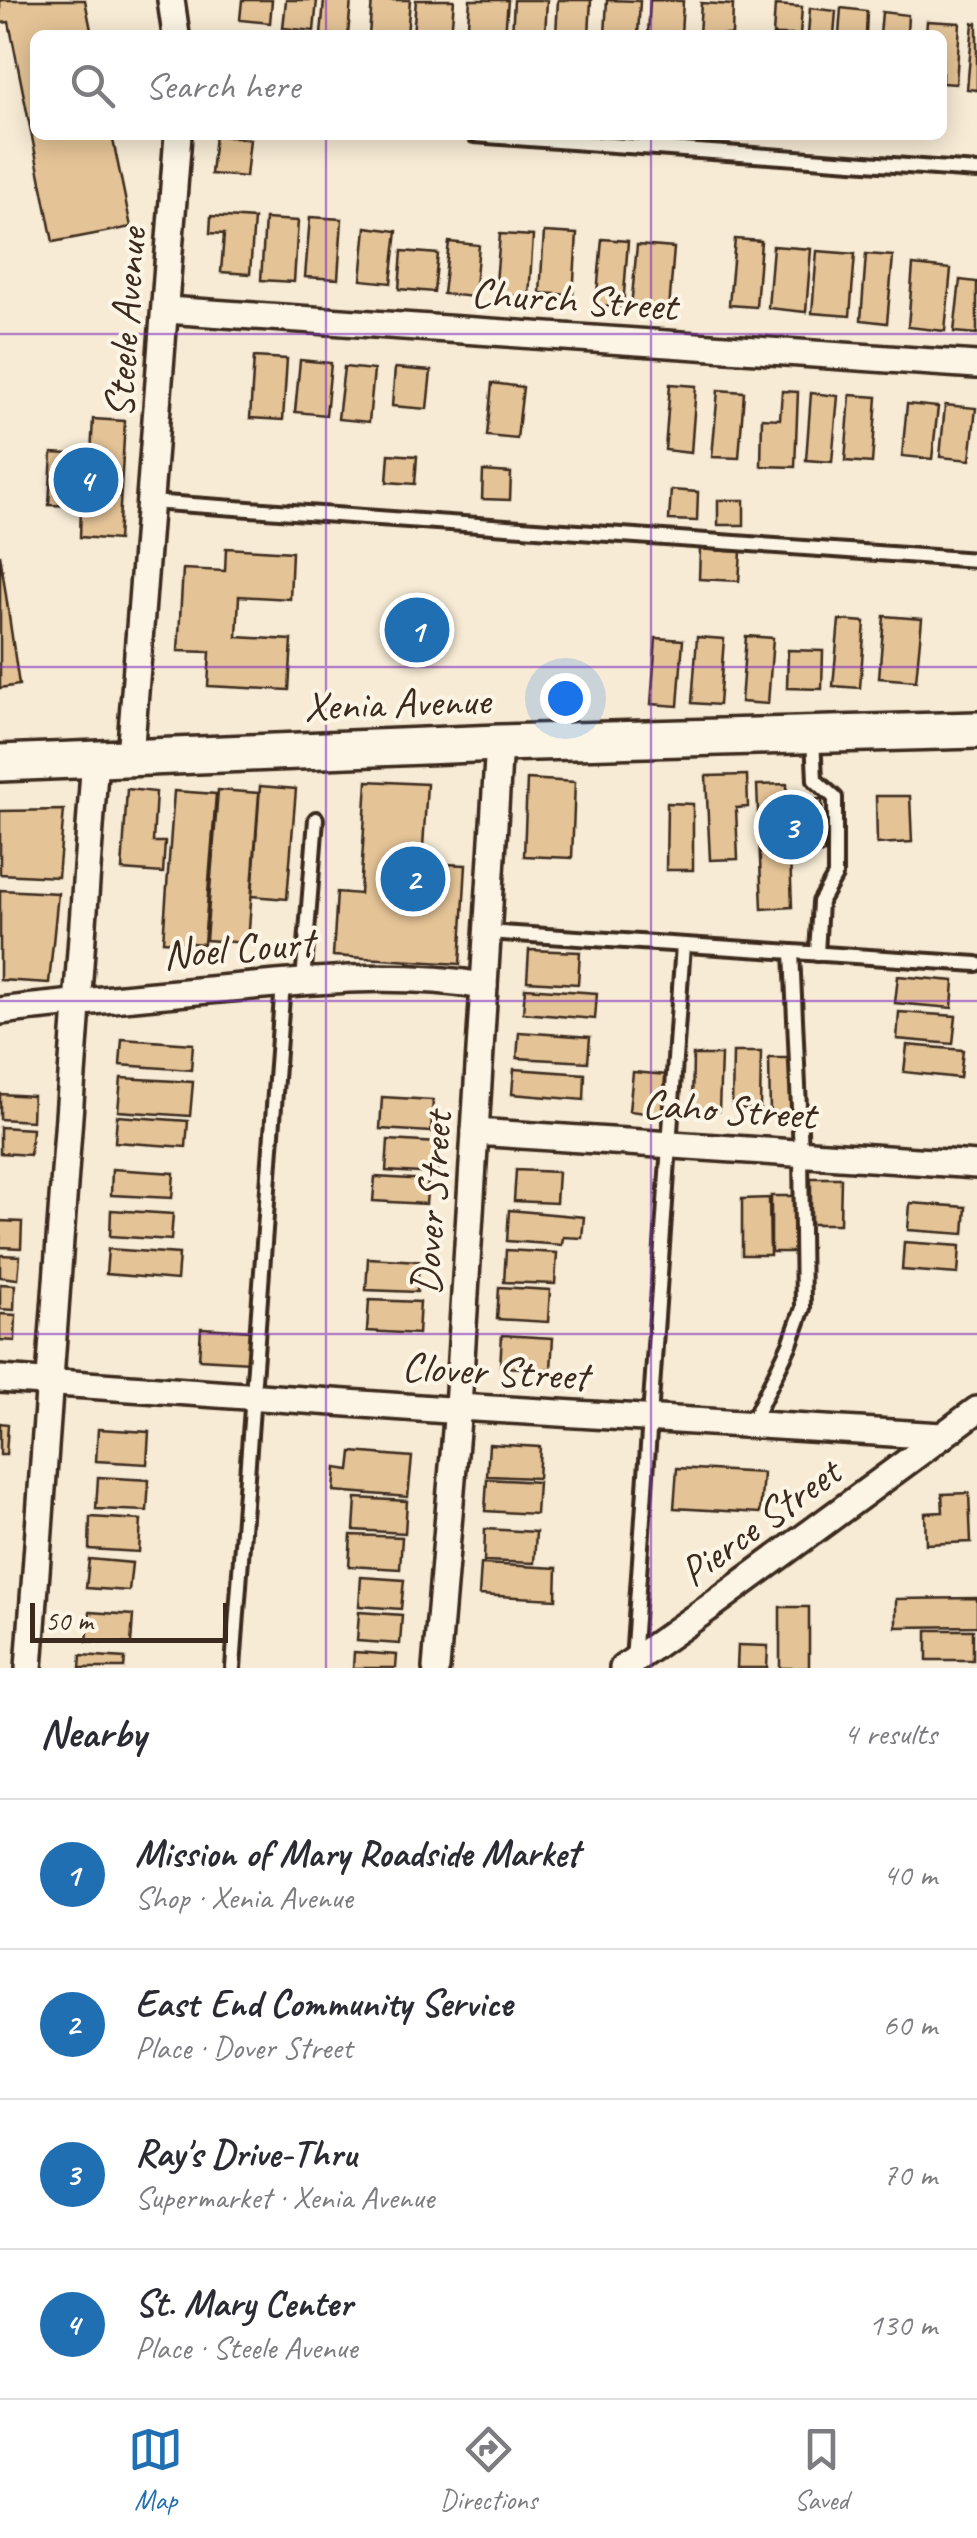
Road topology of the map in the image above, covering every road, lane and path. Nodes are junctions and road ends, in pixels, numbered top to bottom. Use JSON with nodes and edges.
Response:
{"nodes":[{"id":1,"x":171,"y":0,"type":"edge"},
{"id":2,"x":175,"y":30,"type":"edge"},
{"id":3,"x":178,"y":140,"type":"edge"},
{"id":4,"x":544,"y":140,"type":"edge"},
{"id":5,"x":977,"y":171,"type":"edge"},
{"id":6,"x":166,"y":310,"type":"junction"},
{"id":7,"x":977,"y":365,"type":"edge"},
{"id":8,"x":150,"y":502,"type":"junction"},
{"id":9,"x":977,"y":560,"type":"edge"},
{"id":10,"x":977,"y":730,"type":"edge"},
{"id":11,"x":813,"y":735,"type":"junction"},
{"id":12,"x":499,"y":744,"type":"junction"},
{"id":13,"x":113,"y":757,"type":"junction"},
{"id":14,"x":0,"y":763,"type":"edge"},
{"id":15,"x":316,"y":819,"type":"dead end"},
{"id":16,"x":487,"y":932,"type":"junction"},
{"id":17,"x":684,"y":945,"type":"junction"},
{"id":18,"x":792,"y":952,"type":"junction"},
{"id":19,"x":817,"y":954,"type":"junction"},
{"id":20,"x":977,"y":964,"type":"edge"},
{"id":21,"x":293,"y":982,"type":"junction"},
{"id":22,"x":484,"y":986,"type":"junction"},
{"id":23,"x":77,"y":1002,"type":"junction"},
{"id":24,"x":0,"y":1011,"type":"edge"},
{"id":25,"x":475,"y":1132,"type":"junction"},
{"id":26,"x":670,"y":1144,"type":"junction"},
{"id":27,"x":802,"y":1152,"type":"junction"},
{"id":28,"x":977,"y":1164,"type":"edge"},
{"id":29,"x":0,"y":1380,"type":"edge"},
{"id":30,"x":50,"y":1383,"type":"junction"},
{"id":31,"x":253,"y":1396,"type":"junction"},
{"id":32,"x":458,"y":1406,"type":"junction"},
{"id":33,"x":977,"y":1410,"type":"edge"},
{"id":34,"x":651,"y":1418,"type":"junction"},
{"id":35,"x":751,"y":1424,"type":"junction"},
{"id":36,"x":942,"y":1436,"type":"junction"},
{"id":37,"x":629,"y":1666,"type":"edge"},
{"id":38,"x":29,"y":1668,"type":"edge"},
{"id":39,"x":233,"y":1668,"type":"edge"},
{"id":40,"x":436,"y":1668,"type":"edge"}],
"edges":[{"from":1,"to":2,"type":"street"},
{"from":3,"to":6,"type":"street","name":"Steele Avenue"},
{"from":4,"to":5,"type":"lane"},
{"from":6,"to":7,"type":"street","name":"Church Street"},
{"from":6,"to":8,"type":"street","name":"Steele Avenue"},
{"from":8,"to":9,"type":"lane"},
{"from":8,"to":13,"type":"street","name":"Steele Avenue"},
{"from":10,"to":11,"type":"street","name":"Xenia Avenue"},
{"from":11,"to":12,"type":"street","name":"Xenia Avenue"},
{"from":11,"to":19,"type":"lane"},
{"from":12,"to":13,"type":"street","name":"Xenia Avenue"},
{"from":12,"to":16,"type":"street","name":"Dover Street"},
{"from":13,"to":14,"type":"street","name":"Xenia Avenue"},
{"from":13,"to":23,"type":"street","name":"Steele Avenue"},
{"from":15,"to":21,"type":"lane"},
{"from":16,"to":17,"type":"lane"},
{"from":16,"to":22,"type":"street","name":"Dover Street"},
{"from":17,"to":18,"type":"lane"},
{"from":17,"to":26,"type":"lane"},
{"from":18,"to":19,"type":"lane"},
{"from":18,"to":27,"type":"lane"},
{"from":19,"to":20,"type":"lane"},
{"from":21,"to":22,"type":"street","name":"Noel Court"},
{"from":21,"to":23,"type":"street","name":"Noel Court"},
{"from":21,"to":31,"type":"lane"},
{"from":22,"to":25,"type":"street","name":"Dover Street"},
{"from":23,"to":24,"type":"street","name":"Noel Court"},
{"from":23,"to":30,"type":"street","name":"Steele Avenue"},
{"from":25,"to":26,"type":"street","name":"Caho Street"},
{"from":25,"to":32,"type":"street","name":"Dover Street"},
{"from":26,"to":27,"type":"street","name":"Caho Street"},
{"from":26,"to":34,"type":"lane"},
{"from":27,"to":28,"type":"street","name":"Caho Street"},
{"from":27,"to":35,"type":"lane"},
{"from":29,"to":30,"type":"street","name":"Clover Street"},
{"from":30,"to":31,"type":"street","name":"Clover Street"},
{"from":30,"to":38,"type":"street","name":"Steele Avenue"},
{"from":31,"to":32,"type":"street","name":"Clover Street"},
{"from":31,"to":39,"type":"lane"},
{"from":32,"to":34,"type":"street","name":"Clover Street"},
{"from":32,"to":40,"type":"street","name":"Dover Street"},
{"from":33,"to":36,"type":"street"},
{"from":34,"to":35,"type":"street","name":"Clover Street"},
{"from":34,"to":37,"type":"lane"},
{"from":35,"to":36,"type":"street","name":"Clover Street"},
{"from":36,"to":37,"type":"street","name":"Pierce Street"}]}
